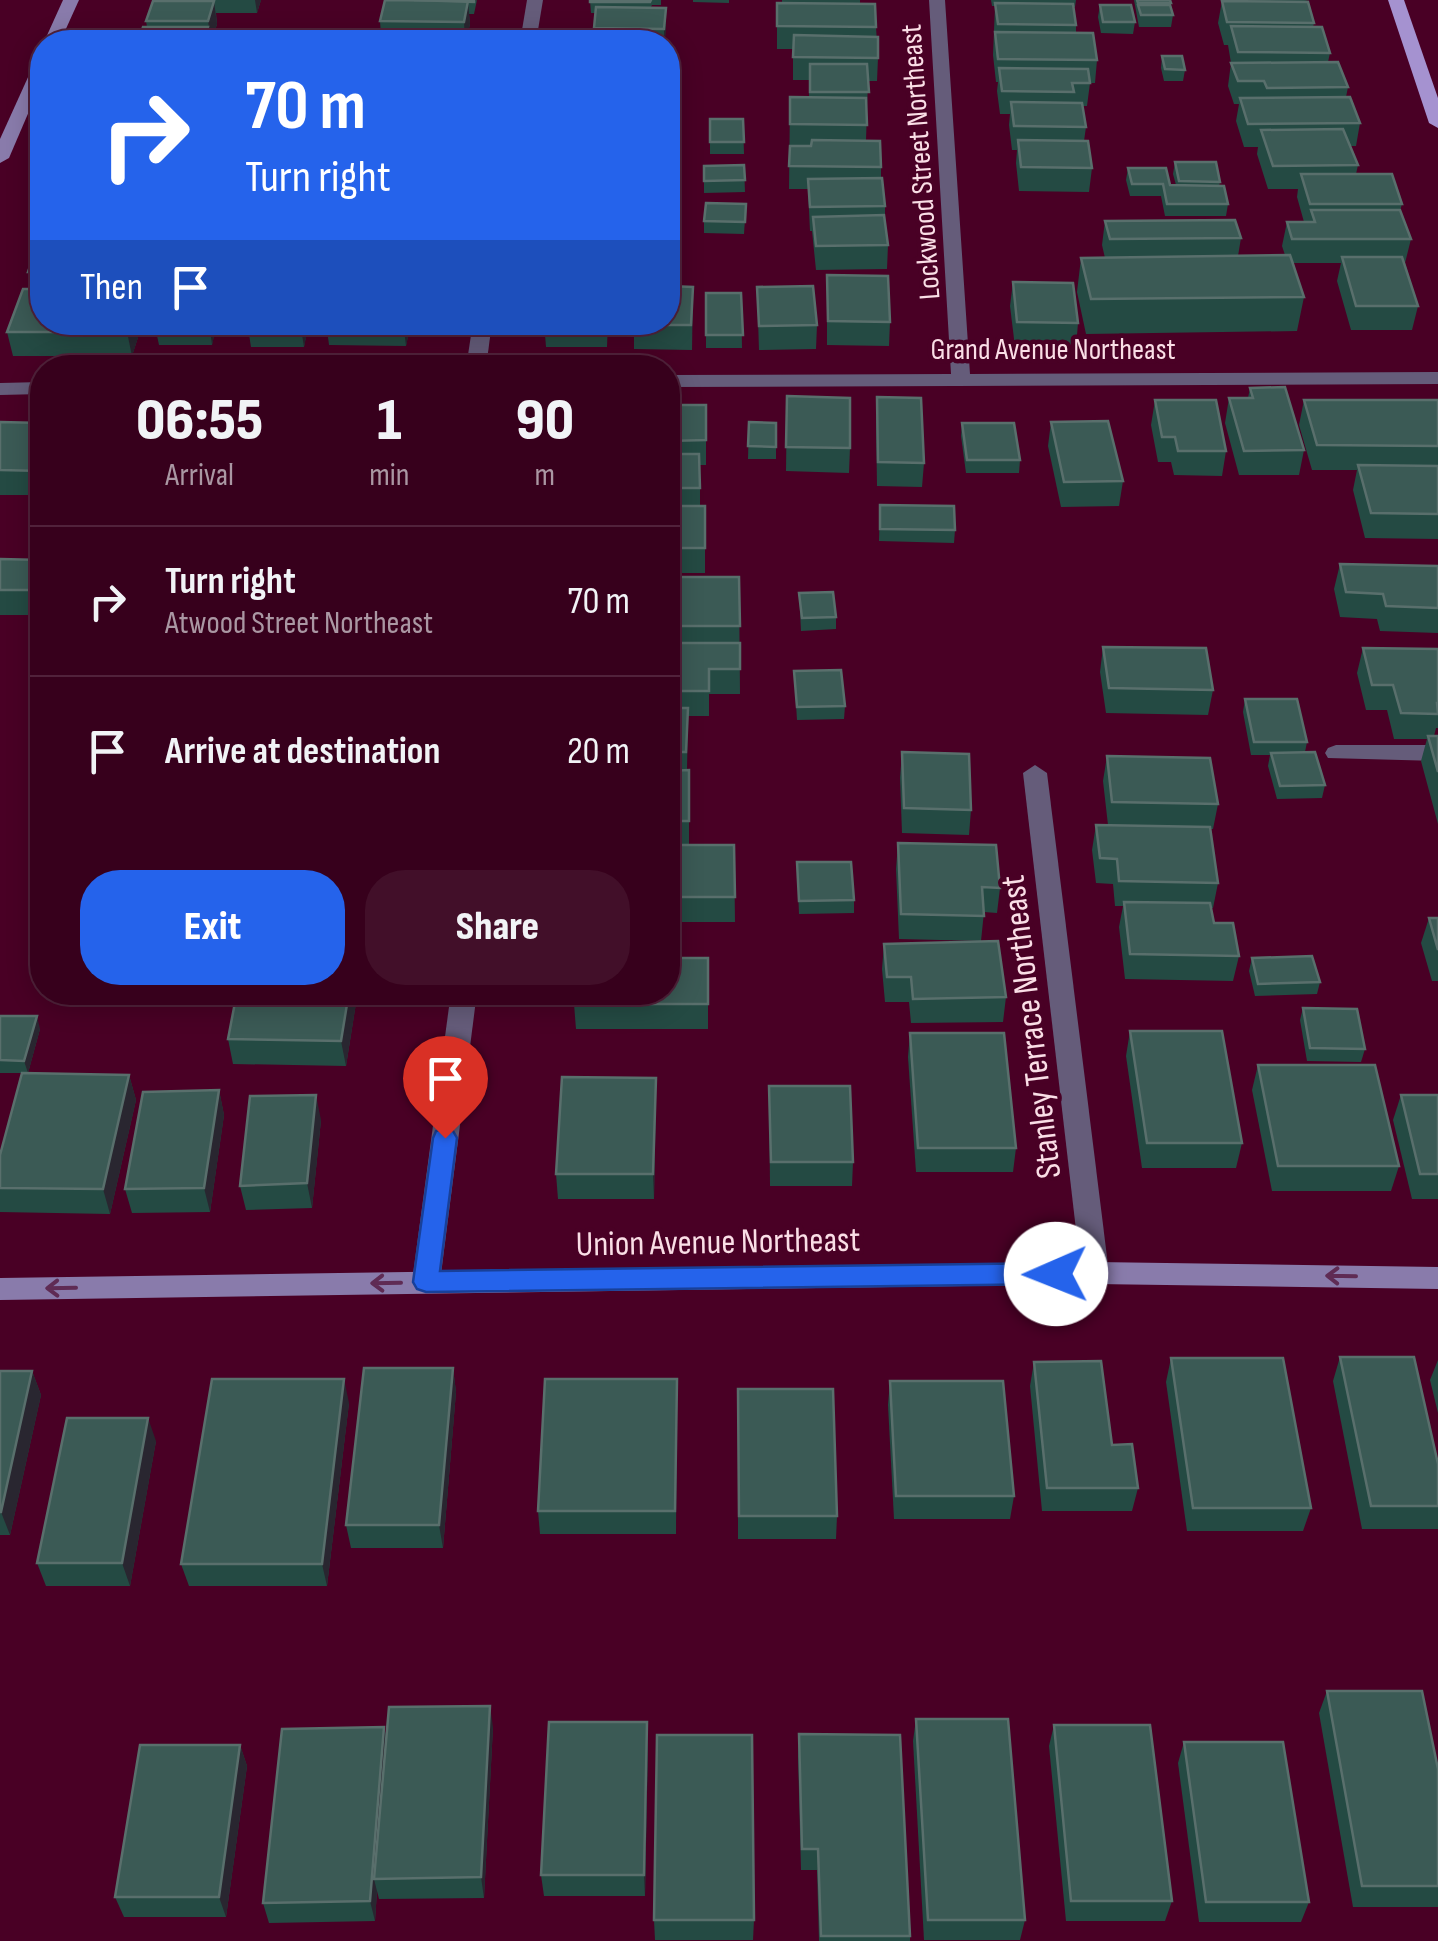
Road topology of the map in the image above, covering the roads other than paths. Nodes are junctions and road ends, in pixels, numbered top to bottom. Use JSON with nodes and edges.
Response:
{"nodes":[{"id":1,"x":71,"y":0,"type":"edge"},
{"id":2,"x":535,"y":0,"type":"edge"},
{"id":3,"x":937,"y":0,"type":"edge"},
{"id":4,"x":1396,"y":0,"type":"edge"},
{"id":5,"x":57,"y":30,"type":"edge"},
{"id":6,"x":530,"y":30,"type":"edge"},
{"id":7,"x":30,"y":91,"type":"edge"},
{"id":8,"x":1434,"y":99,"type":"edge"},
{"id":9,"x":1438,"y":123,"type":"edge"},
{"id":10,"x":0,"y":158,"type":"edge"},
{"id":11,"x":1438,"y":378,"type":"edge"},
{"id":12,"x":961,"y":380,"type":"junction"},
{"id":13,"x":680,"y":381,"type":"edge"},
{"id":14,"x":30,"y":388,"type":"edge"},
{"id":15,"x":0,"y":389,"type":"edge"},
{"id":16,"x":1336,"y":754,"type":"dead end"},
{"id":17,"x":1438,"y":754,"type":"edge"},
{"id":18,"x":1035,"y":773,"type":"dead end"},
{"id":19,"x":462,"y":1005,"type":"edge"},
{"id":20,"x":1095,"y":1273,"type":"junction"},
{"id":21,"x":1438,"y":1278,"type":"edge"},
{"id":22,"x":426,"y":1282,"type":"junction"},
{"id":23,"x":0,"y":1289,"type":"edge"}],
"edges":[{"from":1,"to":5,"type":"street"},
{"from":2,"to":6,"type":"street"},
{"from":3,"to":12,"type":"street","name":"Lockwood Street Northeast"},
{"from":4,"to":8,"type":"main road"},
{"from":7,"to":10,"type":"street"},
{"from":8,"to":9,"type":"main road"},
{"from":11,"to":12,"type":"street","name":"Grand Avenue Northeast"},
{"from":12,"to":13,"type":"street","name":"Grand Avenue Northeast"},
{"from":14,"to":15,"type":"street"},
{"from":16,"to":17,"type":"street"},
{"from":18,"to":20,"type":"street","name":"Stanley Terrace Northeast"},
{"from":19,"to":22,"type":"street"},
{"from":21,"to":20,"type":"street","name":"Union Avenue Northeast","one_way":true},
{"from":20,"to":22,"type":"street","name":"Union Avenue Northeast"},
{"from":22,"to":23,"type":"street","name":"Union Avenue Northeast","one_way":true}]}
